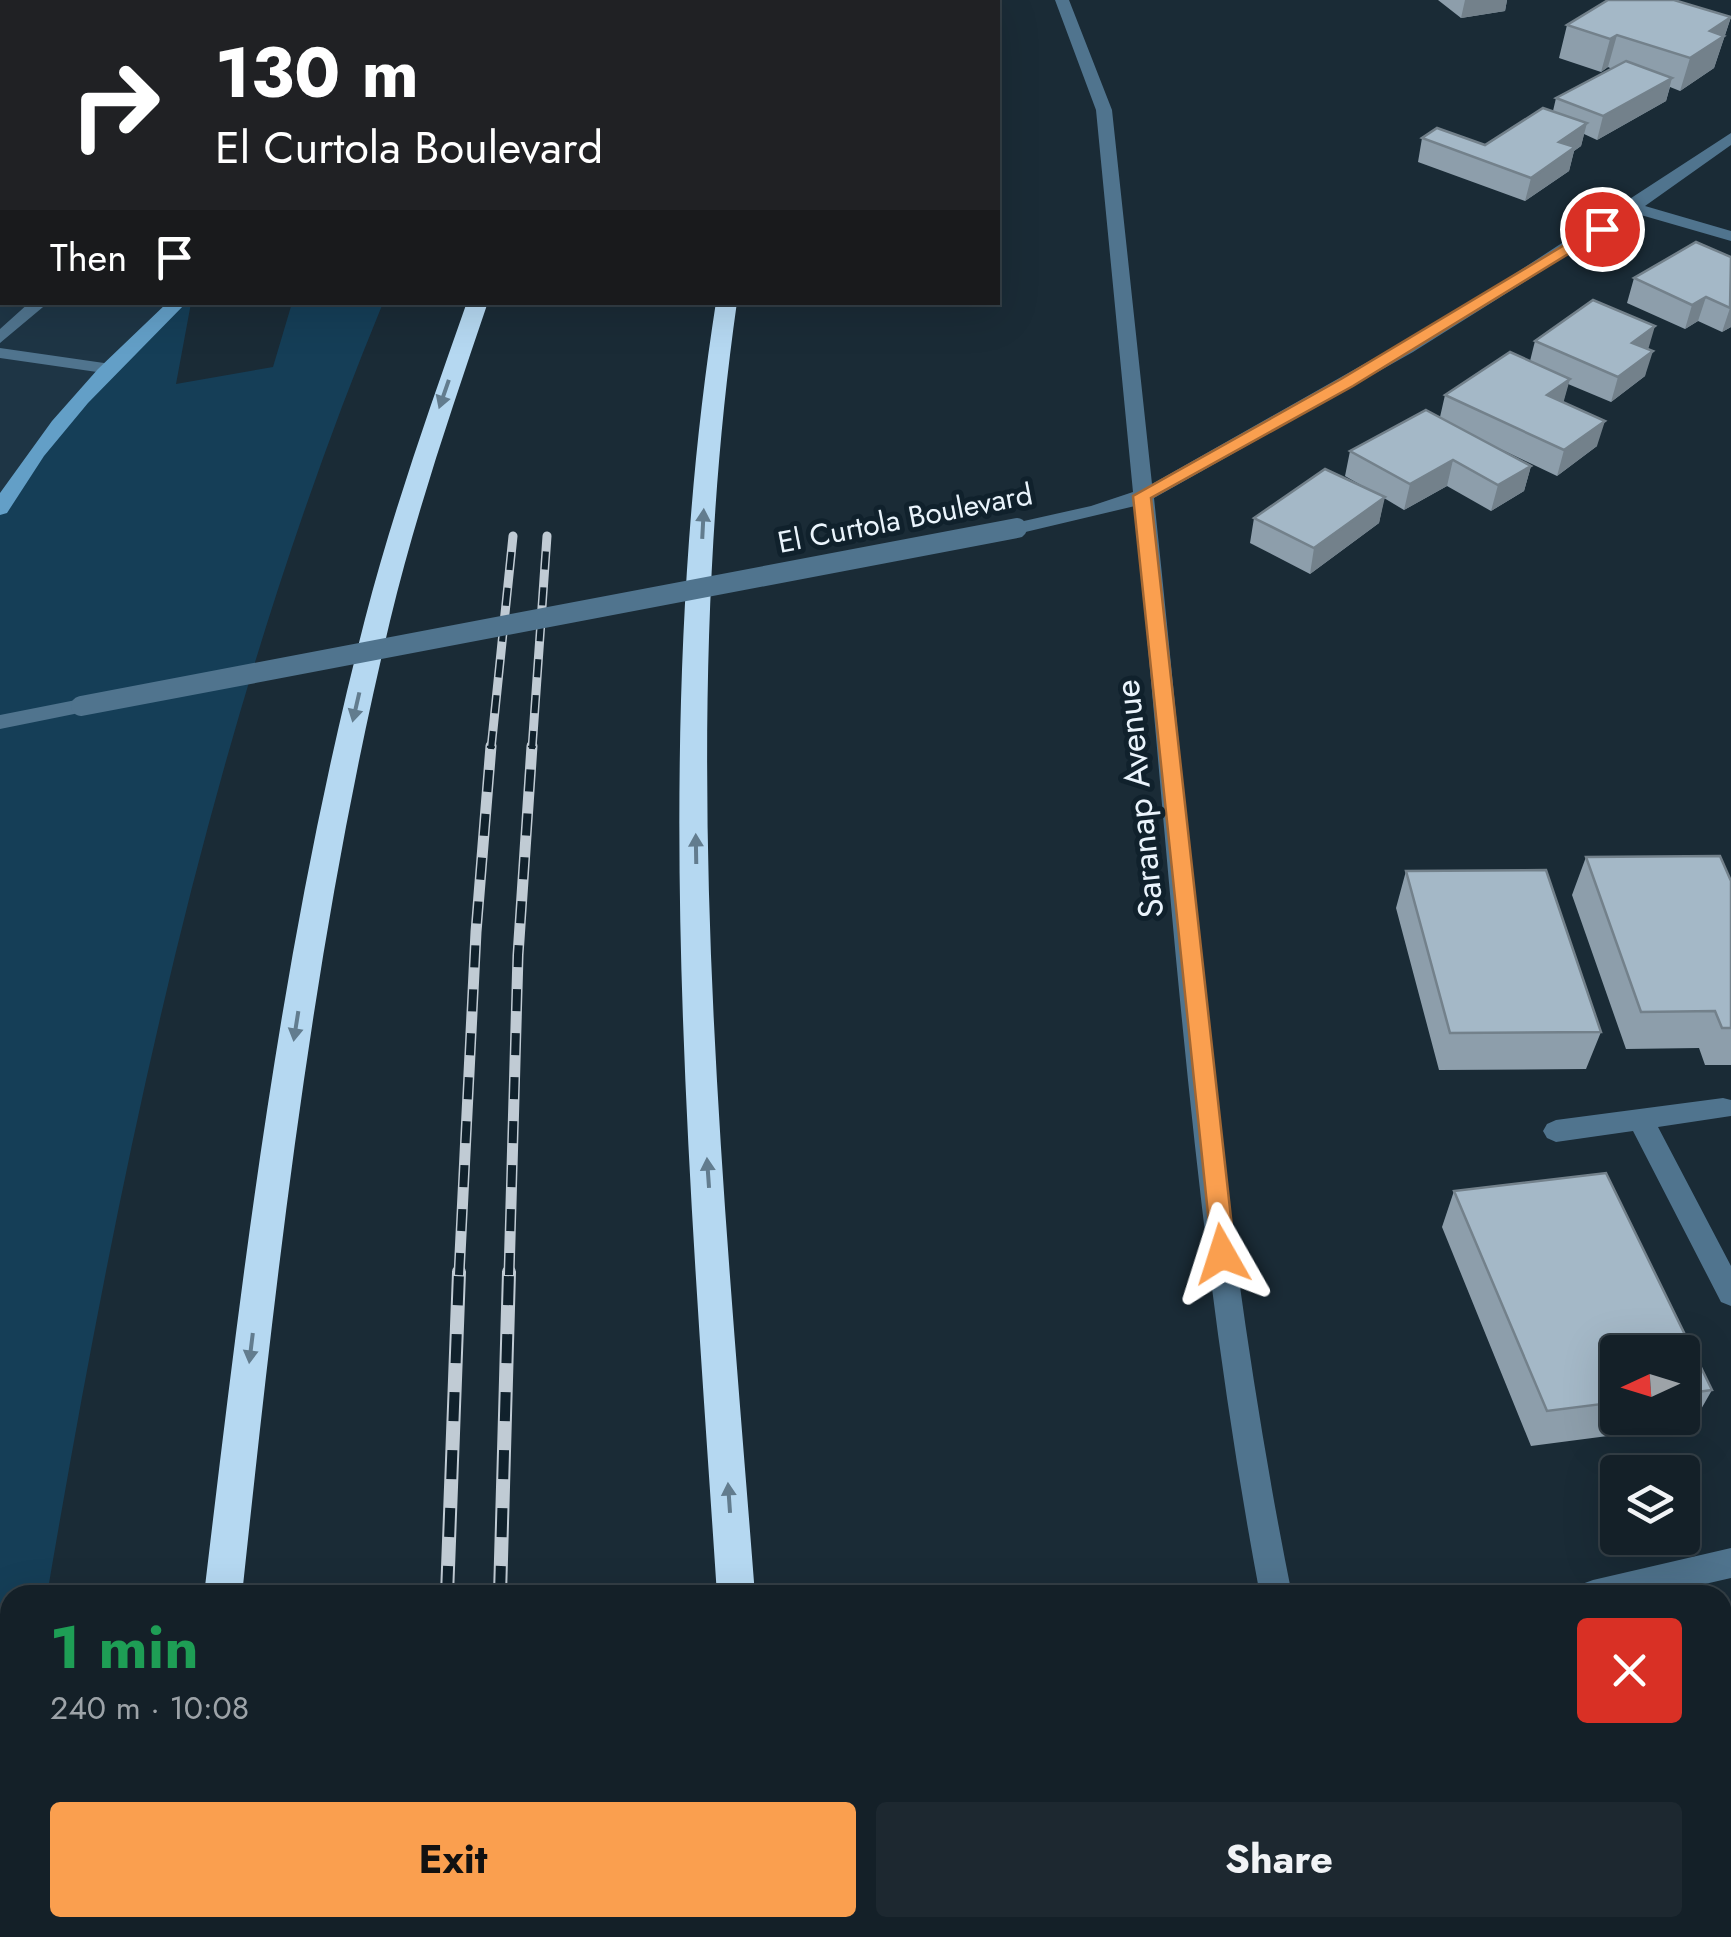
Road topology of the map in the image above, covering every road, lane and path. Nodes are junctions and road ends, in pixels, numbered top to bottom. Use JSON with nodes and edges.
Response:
{"nodes":[{"id":1,"x":1062,"y":0,"type":"edge"},
{"id":2,"x":1731,"y":138,"type":"edge"},
{"id":3,"x":1635,"y":208,"type":"junction"},
{"id":4,"x":1731,"y":236,"type":"edge"},
{"id":5,"x":38,"y":305,"type":"edge"},
{"id":6,"x":177,"y":305,"type":"edge"},
{"id":7,"x":477,"y":305,"type":"edge"},
{"id":8,"x":726,"y":305,"type":"edge"},
{"id":9,"x":0,"y":338,"type":"edge"},
{"id":10,"x":0,"y":353,"type":"edge"},
{"id":11,"x":111,"y":368,"type":"junction"},
{"id":12,"x":1142,"y":496,"type":"junction"},
{"id":13,"x":0,"y":509,"type":"edge"},
{"id":14,"x":0,"y":722,"type":"edge"},
{"id":15,"x":1722,"y":1108,"type":"dead end"},
{"id":16,"x":1640,"y":1120,"type":"junction"},
{"id":17,"x":1556,"y":1131,"type":"dead end"},
{"id":18,"x":1731,"y":1294,"type":"edge"},
{"id":19,"x":1731,"y":1563,"type":"edge"},
{"id":20,"x":224,"y":1585,"type":"edge"},
{"id":21,"x":735,"y":1585,"type":"edge"},
{"id":22,"x":1274,"y":1585,"type":"edge"},
{"id":23,"x":1635,"y":1585,"type":"edge"}],
"edges":[{"from":1,"to":12,"type":"street","name":"Saranap Avenue"},
{"from":2,"to":3,"type":"street","name":"El Curtola Boulevard"},
{"from":3,"to":4,"type":"street"},
{"from":3,"to":12,"type":"street","name":"El Curtola Boulevard"},
{"from":5,"to":9,"type":"street"},
{"from":6,"to":11,"type":"street"},
{"from":7,"to":20,"type":"highway","one_way":true},
{"from":21,"to":8,"type":"highway","one_way":true},
{"from":10,"to":11,"type":"street"},
{"from":11,"to":13,"type":"street"},
{"from":12,"to":14,"type":"street","name":"El Curtola Boulevard","bridge":true},
{"from":12,"to":22,"type":"street","name":"Saranap Avenue"},
{"from":15,"to":16,"type":"street"},
{"from":16,"to":17,"type":"street"},
{"from":16,"to":18,"type":"street"},
{"from":19,"to":23,"type":"street"}]}
